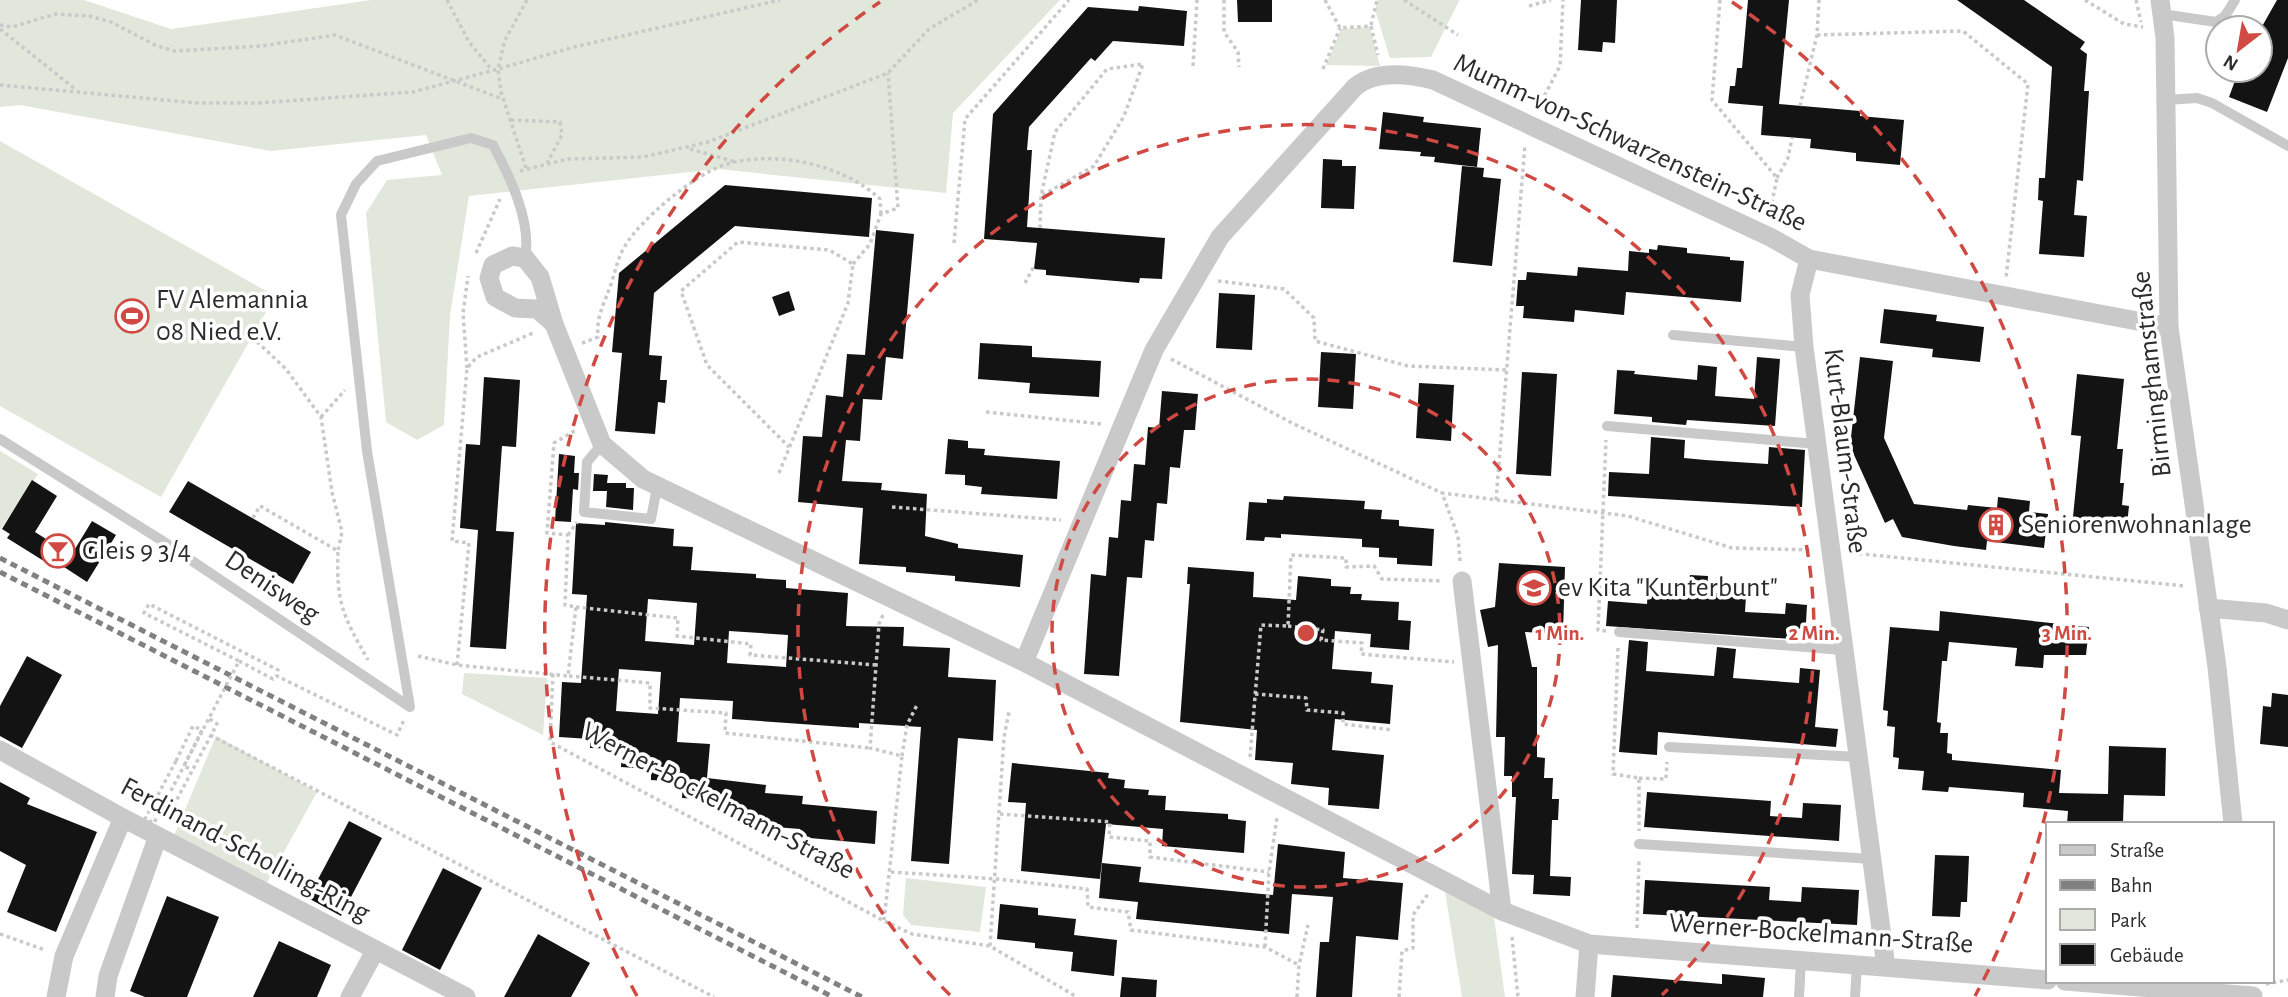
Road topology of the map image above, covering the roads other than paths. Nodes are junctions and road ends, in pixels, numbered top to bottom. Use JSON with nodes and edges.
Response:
{"nodes":[{"id":1,"x":2235,"y":0,"type":"edge"},
{"id":2,"x":2162,"y":13,"type":"edge"},
{"id":3,"x":2166,"y":100,"type":"junction"},
{"id":4,"x":2288,"y":146,"type":"edge"},
{"id":5,"x":526,"y":258,"type":"junction"},
{"id":6,"x":1809,"y":259,"type":"junction"},
{"id":7,"x":554,"y":324,"type":"junction"},
{"id":8,"x":2169,"y":327,"type":"junction"},
{"id":9,"x":1673,"y":335,"type":"dead end"},
{"id":10,"x":1804,"y":347,"type":"junction"},
{"id":11,"x":1607,"y":426,"type":"road end"},
{"id":12,"x":0,"y":439,"type":"edge"},
{"id":13,"x":602,"y":444,"type":"junction"},
{"id":14,"x":1816,"y":444,"type":"junction"},
{"id":15,"x":657,"y":487,"type":"junction"},
{"id":16,"x":1462,"y":581,"type":"road end"},
{"id":17,"x":2208,"y":608,"type":"junction"},
{"id":18,"x":2288,"y":620,"type":"edge"},
{"id":19,"x":1619,"y":632,"type":"road end"},
{"id":20,"x":1842,"y":650,"type":"junction"},
{"id":21,"x":1024,"y":662,"type":"junction"},
{"id":22,"x":1669,"y":747,"type":"road end"},
{"id":23,"x":0,"y":750,"type":"edge"},
{"id":24,"x":1859,"y":757,"type":"junction"},
{"id":25,"x":123,"y":818,"type":"junction"},
{"id":26,"x":2233,"y":822,"type":"edge"},
{"id":27,"x":158,"y":836,"type":"junction"},
{"id":28,"x":1640,"y":844,"type":"road end"},
{"id":29,"x":1872,"y":859,"type":"junction"},
{"id":30,"x":1506,"y":912,"type":"junction"},
{"id":31,"x":1589,"y":944,"type":"junction"},
{"id":32,"x":376,"y":951,"type":"junction"},
{"id":33,"x":1801,"y":961,"type":"junction"},
{"id":34,"x":1857,"y":965,"type":"junction"},
{"id":35,"x":1886,"y":967,"type":"junction"},
{"id":36,"x":2046,"y":980,"type":"edge"},
{"id":37,"x":2103,"y":983,"type":"edge"},
{"id":38,"x":2253,"y":991,"type":"edge"},
{"id":39,"x":56,"y":997,"type":"edge"},
{"id":40,"x":104,"y":997,"type":"edge"},
{"id":41,"x":350,"y":997,"type":"edge"},
{"id":42,"x":466,"y":997,"type":"edge"},
{"id":43,"x":1585,"y":997,"type":"edge"},
{"id":44,"x":1799,"y":997,"type":"edge"},
{"id":45,"x":1855,"y":997,"type":"edge"}],
"edges":[{"from":1,"to":2,"type":"lane"},
{"from":2,"to":3,"type":"street","name":"Birminghamstraße"},
{"from":3,"to":4,"type":"lane"},
{"from":3,"to":8,"type":"street","name":"Birminghamstraße"},
{"from":5,"to":7,"type":"street","name":"Werner-Bockelmann-Straße"},
{"from":5,"to":7,"type":"street"},
{"from":5,"to":12,"type":"lane","name":"Denisweg"},
{"from":6,"to":8,"type":"street","name":"Mumm-von-Schwarzenstein-Straße"},
{"from":6,"to":10,"type":"street","name":"Kurt-Blaum-Straße"},
{"from":6,"to":21,"type":"street","name":"Mumm-von-Schwarzenstein-Straße"},
{"from":7,"to":13,"type":"street","name":"Werner-Bockelmann-Straße"},
{"from":8,"to":17,"type":"street","name":"Birminghamstraße"},
{"from":9,"to":10,"type":"lane"},
{"from":10,"to":14,"type":"street","name":"Kurt-Blaum-Straße"},
{"from":11,"to":14,"type":"lane"},
{"from":13,"to":15,"type":"street","name":"Werner-Bockelmann-Straße"},
{"from":13,"to":15,"type":"lane"},
{"from":14,"to":20,"type":"street","name":"Kurt-Blaum-Straße"},
{"from":15,"to":21,"type":"street","name":"Werner-Bockelmann-Straße"},
{"from":16,"to":30,"type":"street"},
{"from":17,"to":18,"type":"street"},
{"from":17,"to":26,"type":"street","name":"Birminghamstraße"},
{"from":19,"to":20,"type":"lane"},
{"from":20,"to":24,"type":"street","name":"Kurt-Blaum-Straße"},
{"from":21,"to":30,"type":"street","name":"Werner-Bockelmann-Straße"},
{"from":22,"to":24,"type":"lane"},
{"from":23,"to":25,"type":"street","name":"Ferdinand-Scholling-Ring"},
{"from":24,"to":29,"type":"street","name":"Kurt-Blaum-Straße"},
{"from":25,"to":27,"type":"street","name":"Ferdinand-Scholling-Ring"},
{"from":25,"to":39,"type":"street"},
{"from":27,"to":32,"type":"street","name":"Ferdinand-Scholling-Ring"},
{"from":27,"to":40,"type":"street"},
{"from":28,"to":29,"type":"lane"},
{"from":29,"to":35,"type":"street","name":"Kurt-Blaum-Straße"},
{"from":30,"to":31,"type":"street","name":"Werner-Bockelmann-Straße"},
{"from":31,"to":33,"type":"street","name":"Werner-Bockelmann-Straße"},
{"from":31,"to":43,"type":"street"},
{"from":32,"to":41,"type":"street"},
{"from":32,"to":42,"type":"street","name":"Ferdinand-Scholling-Ring"},
{"from":33,"to":34,"type":"street","name":"Werner-Bockelmann-Straße"},
{"from":33,"to":44,"type":"lane"},
{"from":34,"to":35,"type":"street","name":"Werner-Bockelmann-Straße"},
{"from":34,"to":45,"type":"lane"},
{"from":35,"to":36,"type":"street","name":"Werner-Bockelmann-Straße"},
{"from":37,"to":38,"type":"street"}]}
